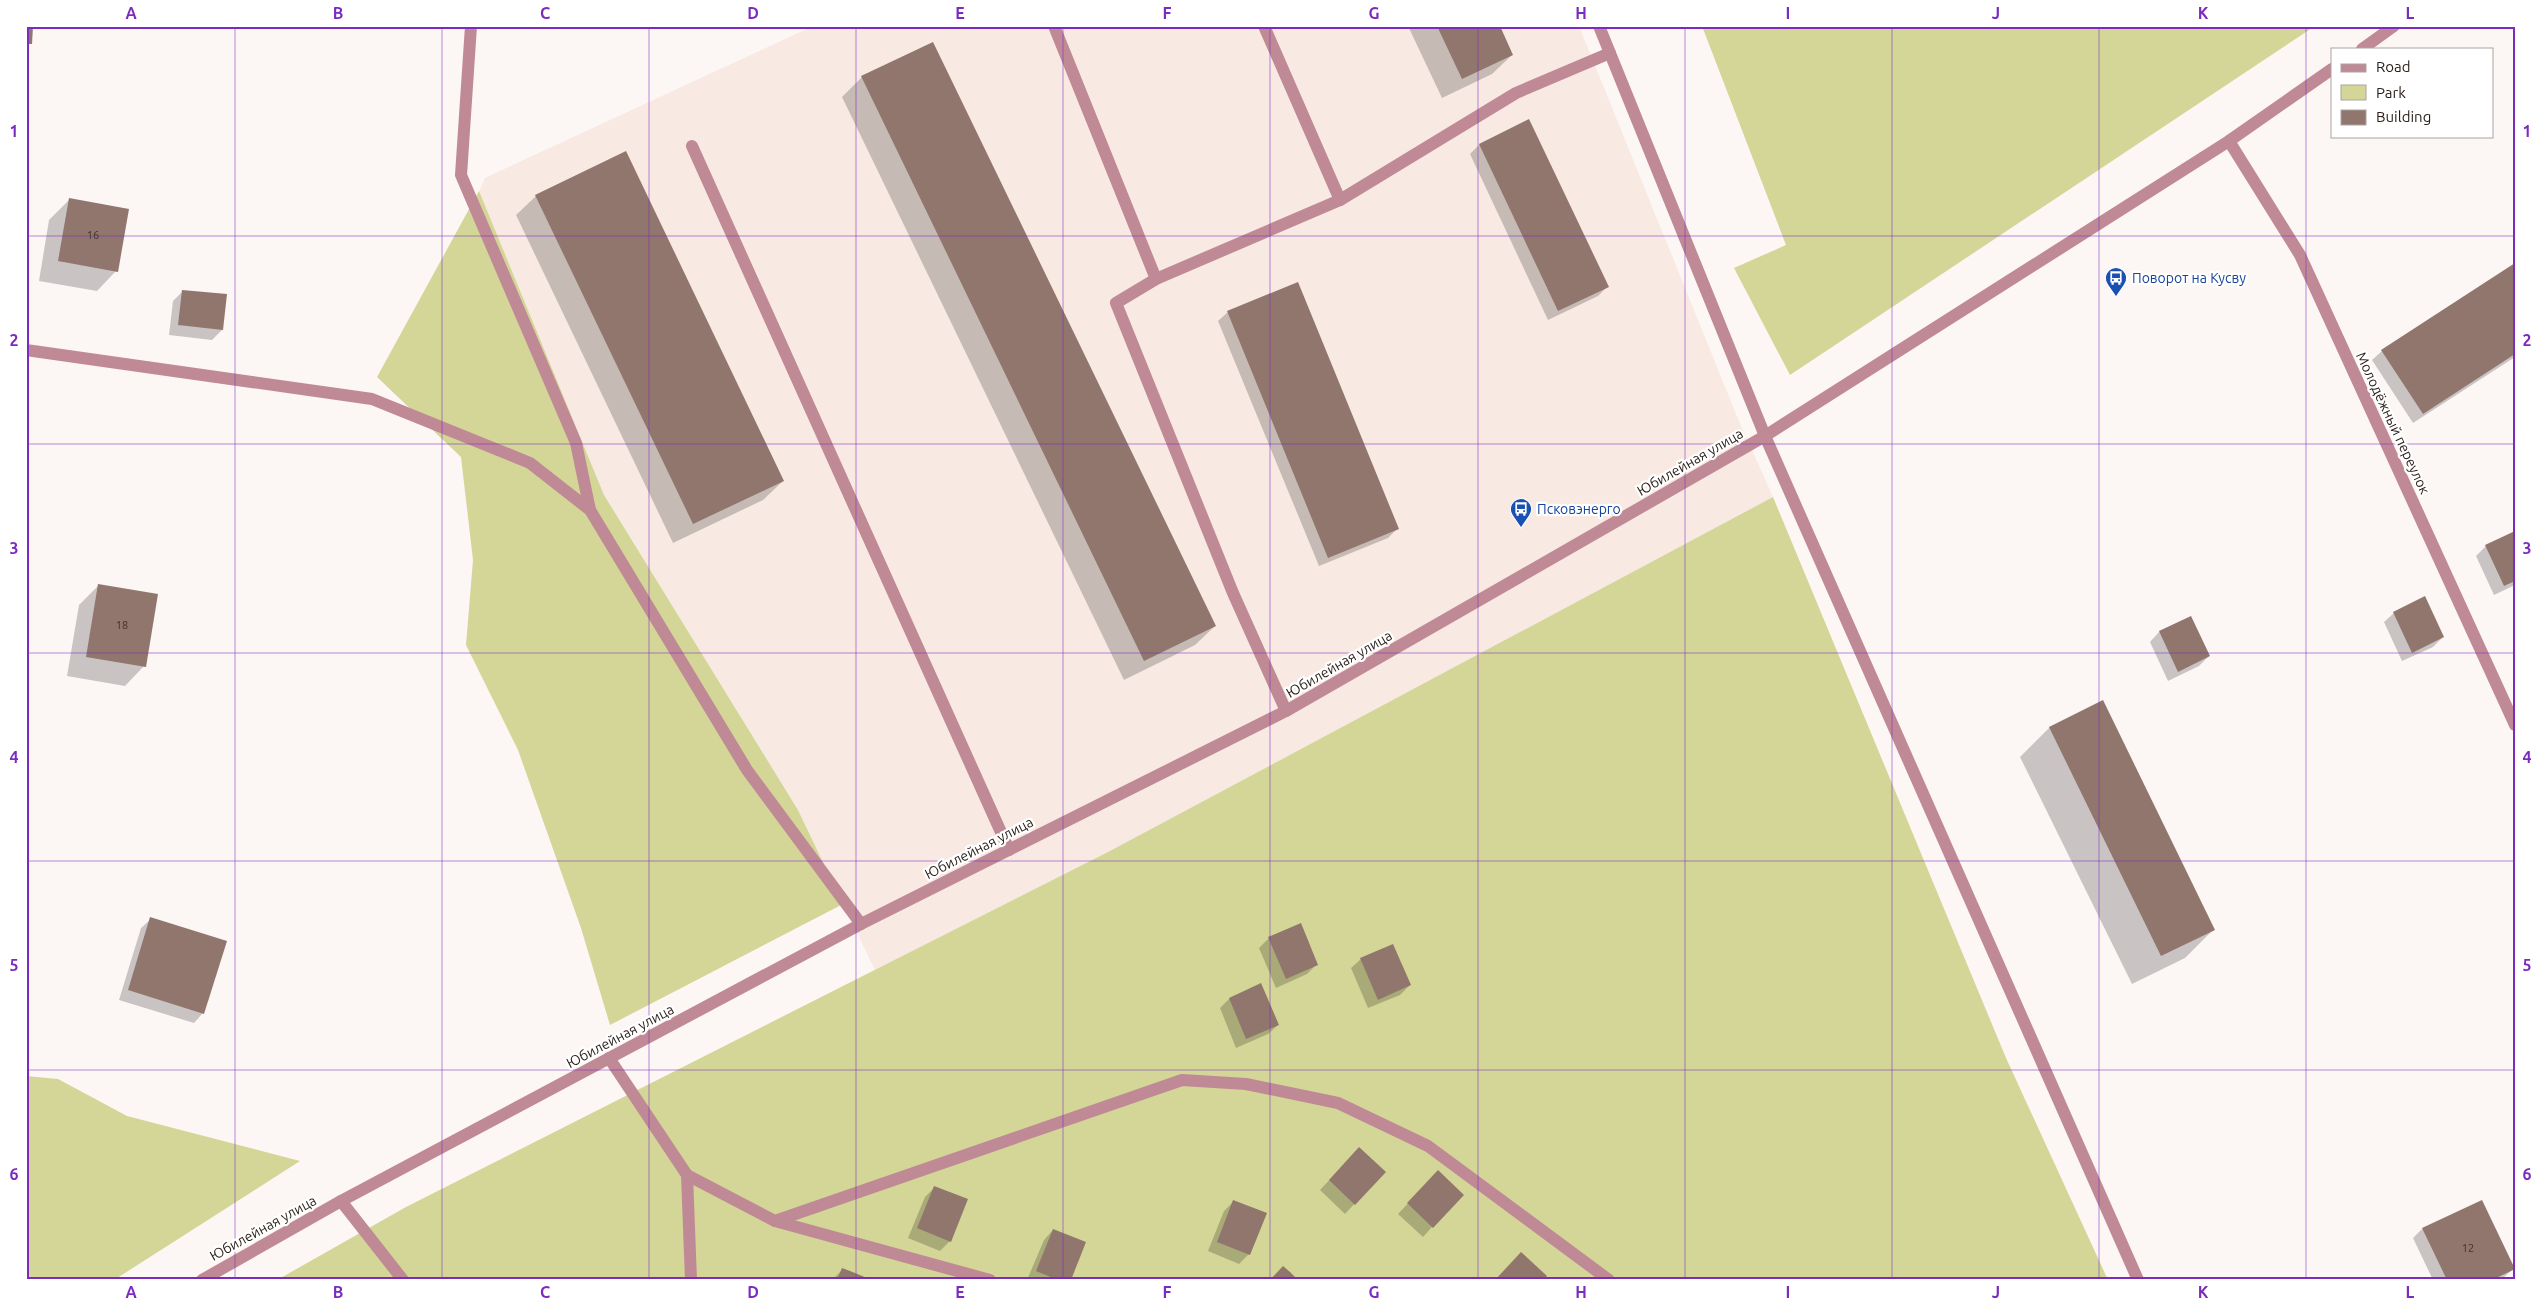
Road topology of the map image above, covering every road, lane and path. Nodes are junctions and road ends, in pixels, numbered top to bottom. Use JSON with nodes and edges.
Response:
{"nodes":[{"id":1,"x":471,"y":26,"type":"edge"},
{"id":2,"x":1054,"y":26,"type":"edge"},
{"id":3,"x":1264,"y":26,"type":"edge"},
{"id":4,"x":1599,"y":26,"type":"edge"},
{"id":5,"x":2394,"y":26,"type":"edge"},
{"id":6,"x":2363,"y":48,"type":"edge"},
{"id":7,"x":1610,"y":53,"type":"junction"},
{"id":8,"x":2331,"y":70,"type":"edge"},
{"id":9,"x":2229,"y":141,"type":"junction"},
{"id":10,"x":692,"y":146,"type":"dead end"},
{"id":11,"x":1340,"y":200,"type":"junction"},
{"id":12,"x":1156,"y":279,"type":"junction"},
{"id":13,"x":26,"y":350,"type":"edge"},
{"id":14,"x":1765,"y":436,"type":"junction"},
{"id":15,"x":590,"y":510,"type":"junction"},
{"id":16,"x":1286,"y":711,"type":"junction"},
{"id":17,"x":2515,"y":726,"type":"edge"},
{"id":18,"x":1009,"y":850,"type":"junction"},
{"id":19,"x":862,"y":924,"type":"junction"},
{"id":20,"x":610,"y":1058,"type":"junction"},
{"id":21,"x":687,"y":1176,"type":"junction"},
{"id":22,"x":341,"y":1201,"type":"junction"},
{"id":23,"x":775,"y":1221,"type":"junction"},
{"id":24,"x":202,"y":1280,"type":"edge"},
{"id":25,"x":403,"y":1280,"type":"edge"},
{"id":26,"x":691,"y":1280,"type":"edge"},
{"id":27,"x":990,"y":1280,"type":"edge"},
{"id":28,"x":1609,"y":1280,"type":"edge"},
{"id":29,"x":2138,"y":1280,"type":"edge"}],
"edges":[{"from":1,"to":15,"type":"street"},
{"from":2,"to":12,"type":"street"},
{"from":3,"to":11,"type":"street"},
{"from":4,"to":7,"type":"street"},
{"from":5,"to":6,"type":"street"},
{"from":7,"to":11,"type":"street"},
{"from":7,"to":14,"type":"street"},
{"from":8,"to":9,"type":"street","name":"Юбилейная улица"},
{"from":9,"to":14,"type":"street","name":"Юбилейная улица"},
{"from":9,"to":17,"type":"street","name":"Молодёжный переулок"},
{"from":10,"to":18,"type":"street"},
{"from":11,"to":12,"type":"street"},
{"from":12,"to":16,"type":"street"},
{"from":13,"to":15,"type":"street"},
{"from":14,"to":16,"type":"street","name":"Юбилейная улица"},
{"from":14,"to":29,"type":"street"},
{"from":15,"to":19,"type":"street"},
{"from":16,"to":18,"type":"street","name":"Юбилейная улица"},
{"from":18,"to":19,"type":"street","name":"Юбилейная улица"},
{"from":19,"to":20,"type":"street","name":"Юбилейная улица"},
{"from":20,"to":21,"type":"street"},
{"from":20,"to":22,"type":"street","name":"Юбилейная улица"},
{"from":21,"to":23,"type":"street"},
{"from":21,"to":26,"type":"street"},
{"from":22,"to":24,"type":"street","name":"Юбилейная улица"},
{"from":22,"to":25,"type":"street"},
{"from":23,"to":27,"type":"street"},
{"from":23,"to":28,"type":"street"}]}
